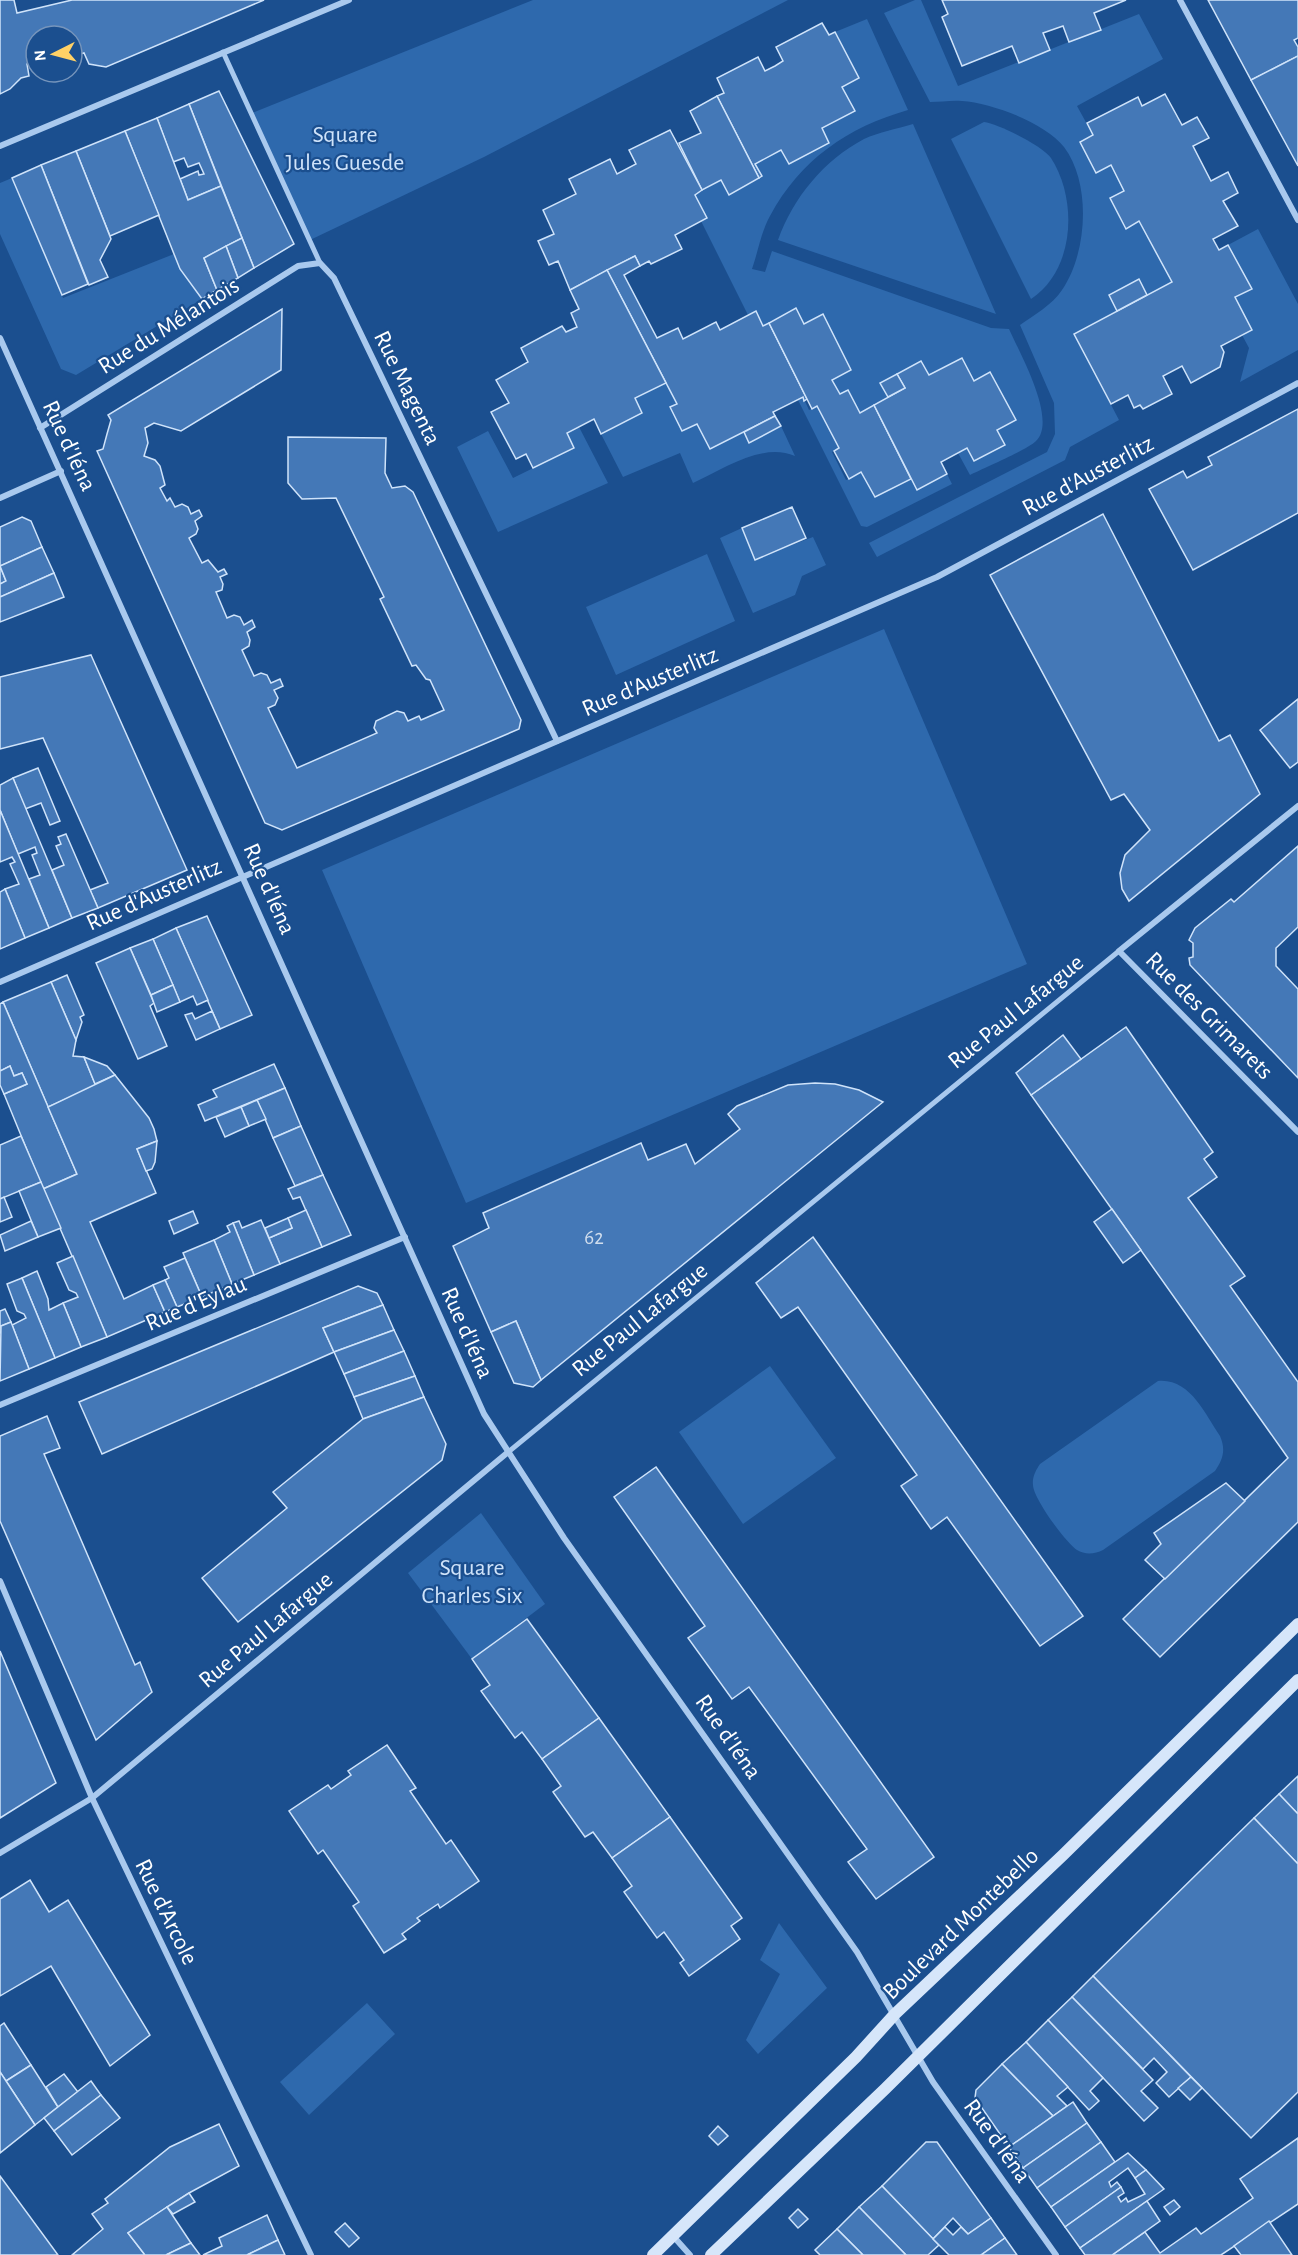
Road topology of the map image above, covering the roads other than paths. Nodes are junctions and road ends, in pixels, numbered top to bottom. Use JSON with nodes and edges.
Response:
{"nodes":[{"id":1,"x":349,"y":0,"type":"edge"},
{"id":2,"x":1180,"y":0,"type":"edge"},
{"id":3,"x":223,"y":52,"type":"junction"},
{"id":4,"x":0,"y":146,"type":"edge"},
{"id":5,"x":1298,"y":220,"type":"edge"},
{"id":6,"x":320,"y":263,"type":"junction"},
{"id":7,"x":0,"y":338,"type":"edge"},
{"id":8,"x":1298,"y":383,"type":"edge"},
{"id":9,"x":40,"y":428,"type":"junction"},
{"id":10,"x":61,"y":471,"type":"junction"},
{"id":11,"x":0,"y":498,"type":"edge"},
{"id":12,"x":557,"y":741,"type":"junction"},
{"id":13,"x":1298,"y":806,"type":"edge"},
{"id":14,"x":243,"y":876,"type":"junction"},
{"id":15,"x":1119,"y":951,"type":"junction"},
{"id":16,"x":0,"y":981,"type":"edge"},
{"id":17,"x":1298,"y":1132,"type":"edge"},
{"id":18,"x":405,"y":1237,"type":"junction"},
{"id":19,"x":0,"y":1405,"type":"edge"},
{"id":20,"x":507,"y":1453,"type":"junction"},
{"id":21,"x":0,"y":1581,"type":"edge"},
{"id":22,"x":1298,"y":1624,"type":"edge"},
{"id":23,"x":1298,"y":1680,"type":"edge"},
{"id":24,"x":92,"y":1798,"type":"junction"},
{"id":25,"x":0,"y":1853,"type":"edge"},
{"id":26,"x":895,"y":2014,"type":"junction"},
{"id":27,"x":919,"y":2055,"type":"junction"},
{"id":28,"x":673,"y":2236,"type":"junction"},
{"id":29,"x":311,"y":2255,"type":"edge"},
{"id":30,"x":653,"y":2255,"type":"edge"},
{"id":31,"x":690,"y":2255,"type":"edge"},
{"id":32,"x":711,"y":2255,"type":"edge"},
{"id":33,"x":1056,"y":2255,"type":"edge"}],
"edges":[{"from":1,"to":3,"type":"street"},
{"from":2,"to":5,"type":"street"},
{"from":3,"to":4,"type":"street"},
{"from":3,"to":6,"type":"street","name":"Rue Magenta"},
{"from":6,"to":9,"type":"street","name":"Rue du Mélantois"},
{"from":6,"to":12,"type":"street","name":"Rue Magenta"},
{"from":7,"to":9,"type":"street","name":"Rue d'Iéna"},
{"from":8,"to":12,"type":"street","name":"Rue d'Austerlitz"},
{"from":9,"to":10,"type":"street","name":"Rue d'Iéna"},
{"from":10,"to":11,"type":"street"},
{"from":10,"to":14,"type":"street","name":"Rue d'Iéna"},
{"from":12,"to":14,"type":"street","name":"Rue d'Austerlitz"},
{"from":13,"to":15,"type":"street","name":"Rue Paul Lafargue"},
{"from":14,"to":16,"type":"street","name":"Rue d'Austerlitz"},
{"from":14,"to":18,"type":"street","name":"Rue d'Iéna"},
{"from":15,"to":17,"type":"street","name":"Rue des Grimarets"},
{"from":15,"to":20,"type":"street","name":"Rue Paul Lafargue"},
{"from":18,"to":19,"type":"street","name":"Rue d'Eylau"},
{"from":18,"to":20,"type":"street","name":"Rue d'Iéna"},
{"from":20,"to":24,"type":"street","name":"Rue Paul Lafargue"},
{"from":20,"to":26,"type":"street","name":"Rue d'Iéna"},
{"from":21,"to":24,"type":"street","name":"Rue d'Arcole"},
{"from":22,"to":26,"type":"main road","name":"Boulevard Montebello"},
{"from":23,"to":27,"type":"main road"},
{"from":24,"to":25,"type":"street","name":"Rue Paul Lafargue"},
{"from":24,"to":29,"type":"street","name":"Rue d'Arcole"},
{"from":26,"to":27,"type":"street","name":"Rue d'Iéna"},
{"from":26,"to":28,"type":"main road","name":"Boulevard Montebello"},
{"from":27,"to":32,"type":"main road"},
{"from":27,"to":33,"type":"street","name":"Rue d'Iéna"},
{"from":28,"to":30,"type":"main road","name":"Boulevard Montebello"},
{"from":28,"to":31,"type":"street"}]}
